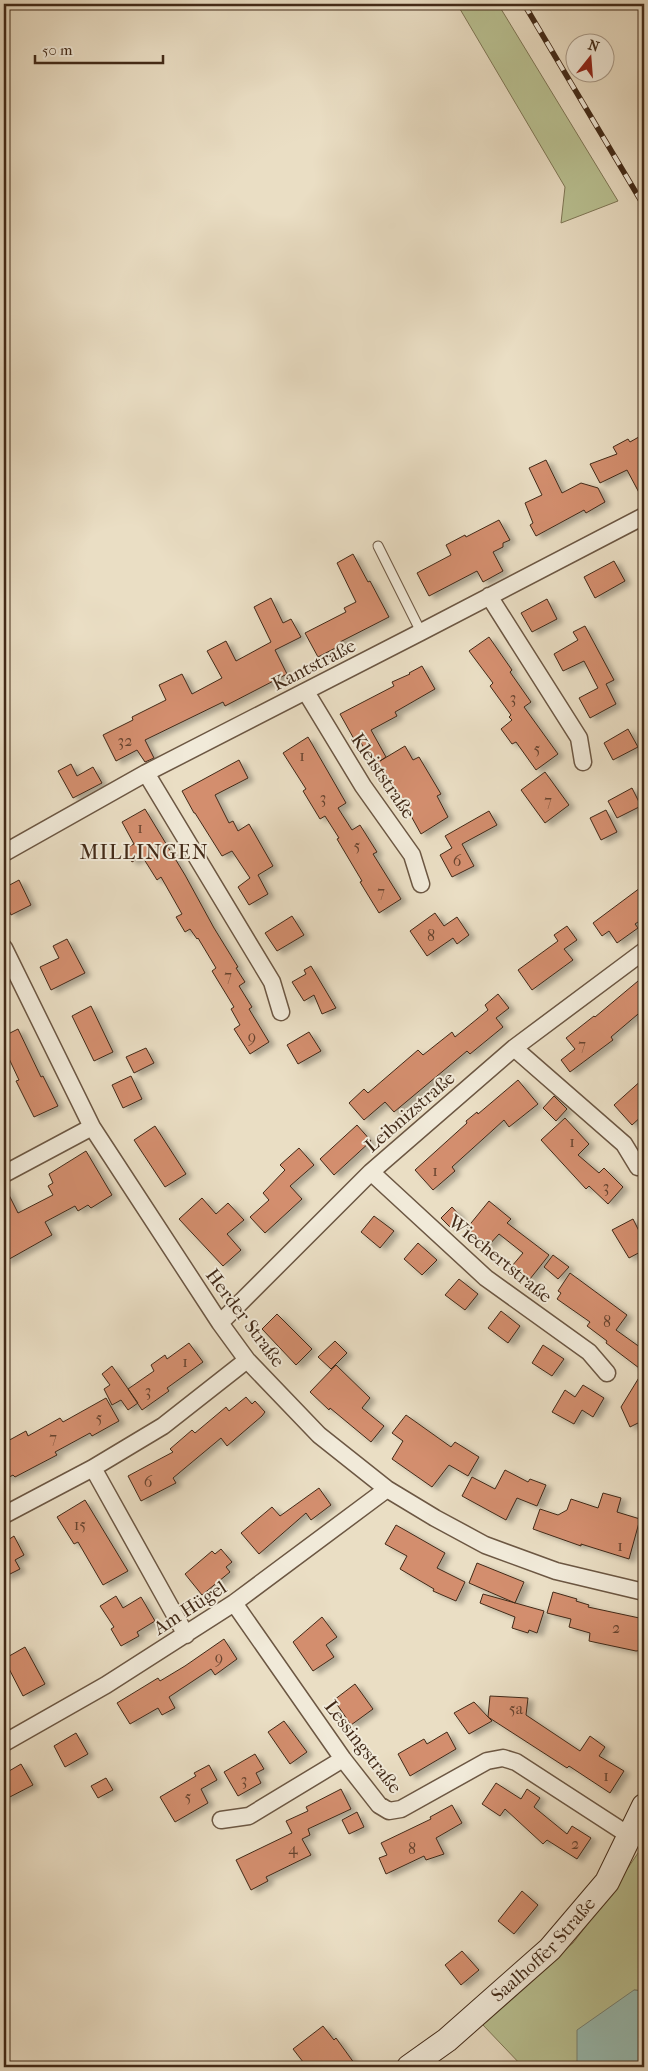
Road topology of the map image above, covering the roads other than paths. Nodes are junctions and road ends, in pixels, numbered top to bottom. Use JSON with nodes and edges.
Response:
{"nodes":[{"id":1,"x":644,"y":516,"type":"edge"},
{"id":2,"x":378,"y":546,"type":"dead end"},
{"id":3,"x":489,"y":596,"type":"junction"},
{"id":4,"x":421,"y":632,"type":"junction"},
{"id":5,"x":306,"y":692,"type":"junction"},
{"id":6,"x":583,"y":762,"type":"dead end"},
{"id":7,"x":146,"y":773,"type":"junction"},
{"id":8,"x":4,"y":853,"type":"edge"},
{"id":9,"x":421,"y":884,"type":"dead end"},
{"id":10,"x":4,"y":948,"type":"edge"},
{"id":11,"x":644,"y":951,"type":"edge"},
{"id":12,"x":281,"y":1012,"type":"dead end"},
{"id":13,"x":514,"y":1048,"type":"junction"},
{"id":14,"x":92,"y":1127,"type":"junction"},
{"id":15,"x":638,"y":1167,"type":"dead end"},
{"id":16,"x":371,"y":1172,"type":"junction"},
{"id":17,"x":4,"y":1174,"type":"edge"},
{"id":18,"x":220,"y":1323,"type":"junction"},
{"id":19,"x":247,"y":1360,"type":"junction"},
{"id":20,"x":607,"y":1373,"type":"dead end"},
{"id":21,"x":93,"y":1468,"type":"junction"},
{"id":22,"x":387,"y":1489,"type":"junction"},
{"id":23,"x":4,"y":1515,"type":"edge"},
{"id":24,"x":644,"y":1592,"type":"edge"},
{"id":25,"x":234,"y":1604,"type":"junction"},
{"id":26,"x":186,"y":1634,"type":"junction"},
{"id":27,"x":4,"y":1743,"type":"edge"},
{"id":28,"x":343,"y":1759,"type":"junction"},
{"id":29,"x":644,"y":1806,"type":"edge"},
{"id":30,"x":221,"y":1820,"type":"dead end"},
{"id":31,"x":630,"y":1836,"type":"junction"},
{"id":32,"x":409,"y":2067,"type":"edge"}],
"edges":[{"from":1,"to":3,"type":"street","name":"Kantstraße"},
{"from":2,"to":4,"type":"lane"},
{"from":3,"to":4,"type":"street","name":"Kantstraße"},
{"from":3,"to":6,"type":"street"},
{"from":4,"to":5,"type":"street","name":"Kantstraße"},
{"from":5,"to":7,"type":"street","name":"Kantstraße"},
{"from":5,"to":9,"type":"street","name":"Kleiststraße"},
{"from":7,"to":8,"type":"street","name":"Kantstraße"},
{"from":7,"to":12,"type":"street"},
{"from":10,"to":14,"type":"street","name":"Herder Straße"},
{"from":11,"to":13,"type":"street","name":"Leibnizstraße"},
{"from":13,"to":15,"type":"street"},
{"from":13,"to":16,"type":"street","name":"Leibnizstraße"},
{"from":14,"to":17,"type":"street"},
{"from":14,"to":18,"type":"street","name":"Herder Straße"},
{"from":16,"to":18,"type":"street","name":"Leibnizstraße"},
{"from":16,"to":20,"type":"street","name":"Wiechertstraße"},
{"from":18,"to":19,"type":"street","name":"Herder Straße"},
{"from":19,"to":21,"type":"street"},
{"from":19,"to":22,"type":"street","name":"Herder Straße"},
{"from":21,"to":23,"type":"street"},
{"from":21,"to":26,"type":"street"},
{"from":22,"to":24,"type":"street","name":"Herder Straße"},
{"from":22,"to":25,"type":"street","name":"Am Hügel"},
{"from":25,"to":26,"type":"street","name":"Am Hügel"},
{"from":25,"to":28,"type":"street","name":"Lessingstraße"},
{"from":26,"to":27,"type":"street","name":"Am Hügel"},
{"from":28,"to":30,"type":"street"},
{"from":28,"to":31,"type":"street","name":"Lessingstraße"},
{"from":29,"to":31,"type":"street","name":"Saalhoffer Straße"},
{"from":31,"to":32,"type":"street","name":"Saalhoffer Straße"}]}
